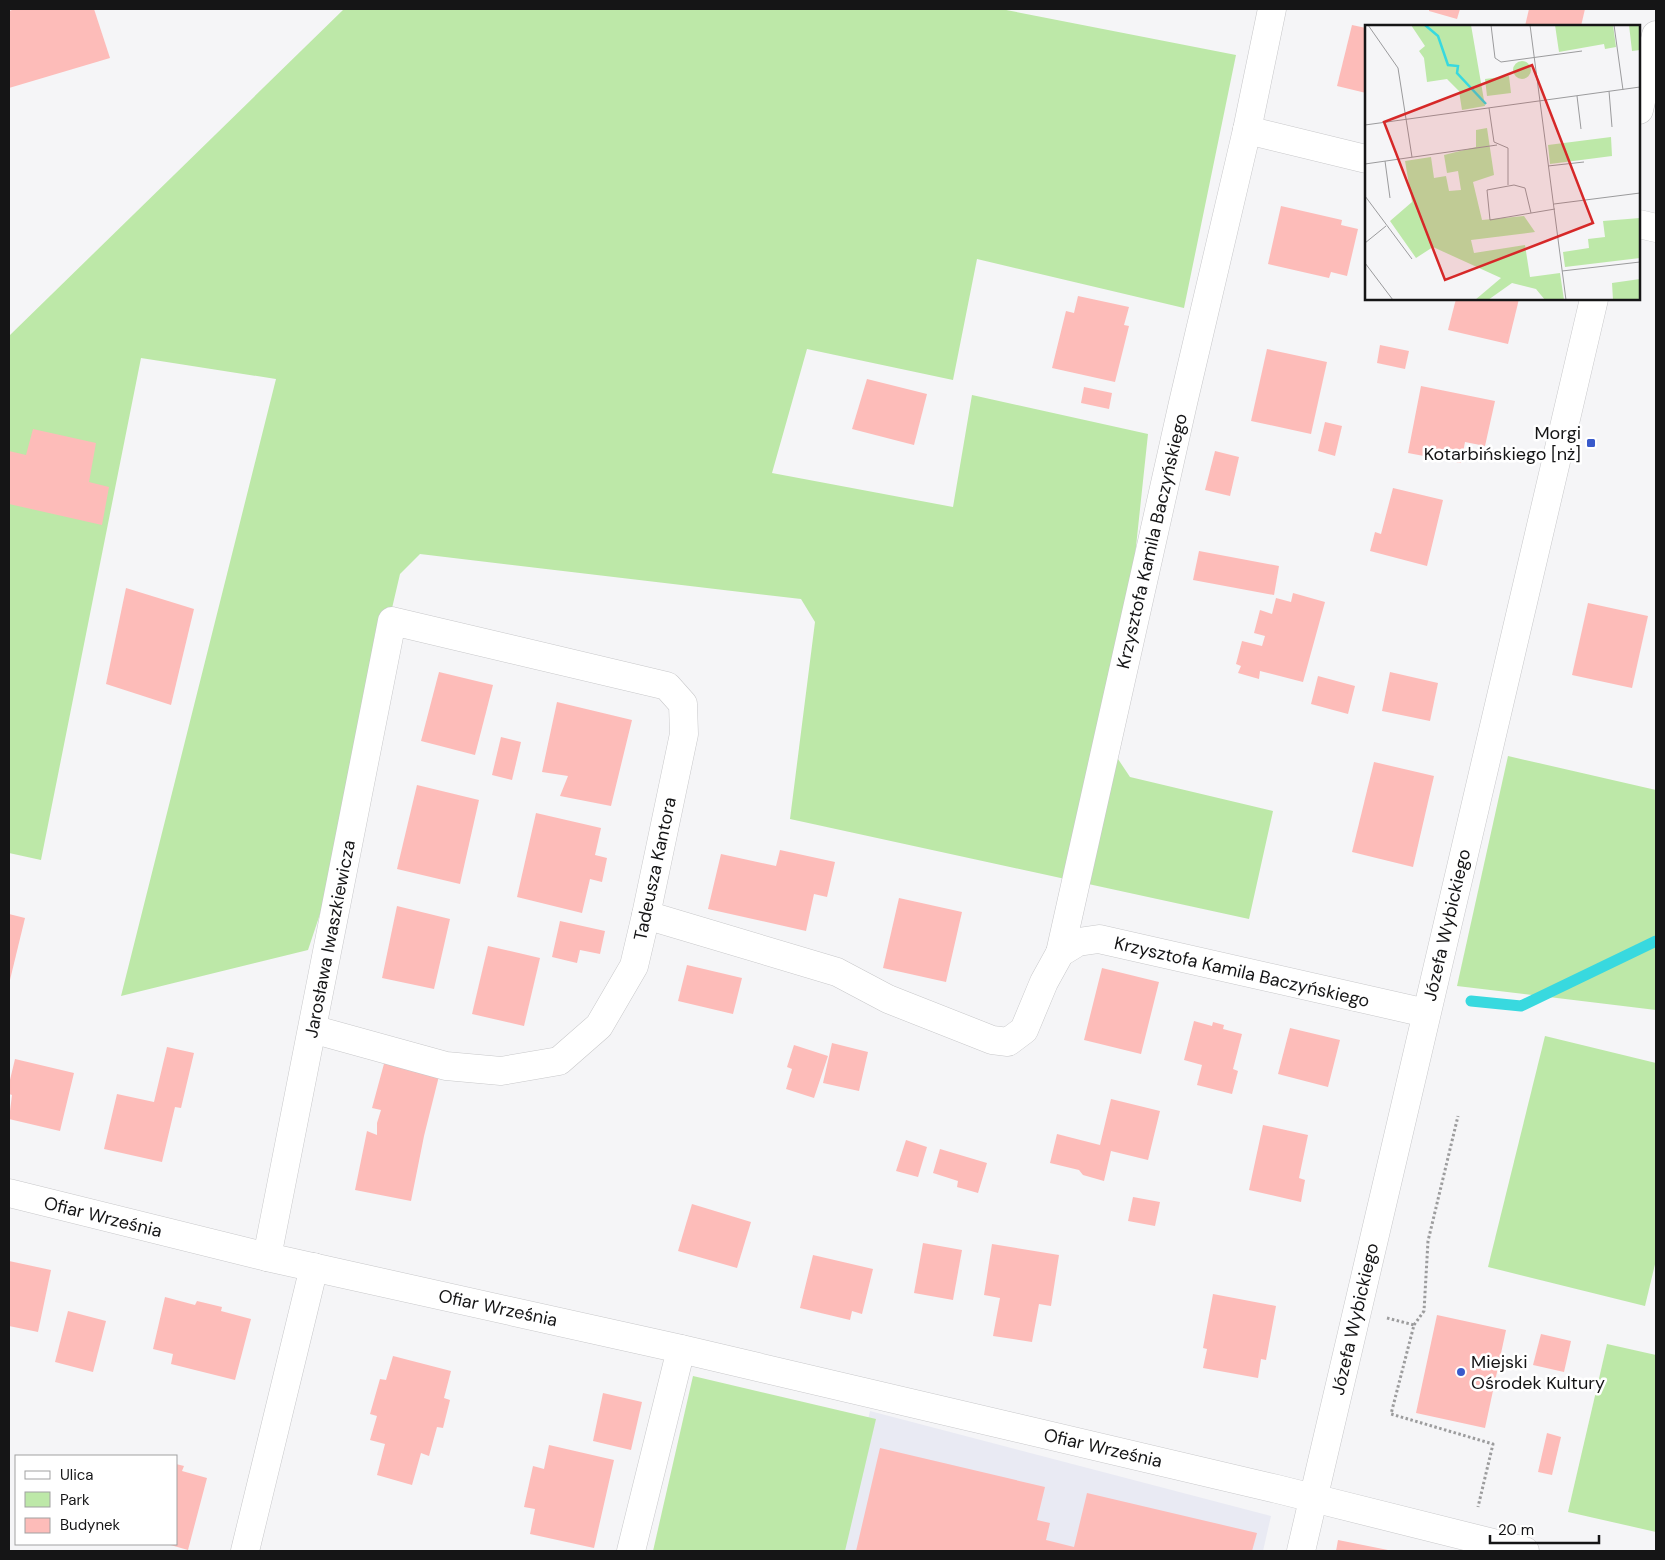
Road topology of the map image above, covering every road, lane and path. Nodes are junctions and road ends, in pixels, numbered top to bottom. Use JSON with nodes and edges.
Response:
{"nodes":[{"id":1,"x":1272,"y":9,"type":"edge"},
{"id":2,"x":1656,"y":35,"type":"edge"},
{"id":3,"x":1640,"y":106,"type":"edge"},
{"id":4,"x":1247,"y":130,"type":"junction"},
{"id":5,"x":1365,"y":158,"type":"edge"},
{"id":6,"x":1640,"y":224,"type":"edge"},
{"id":7,"x":1656,"y":228,"type":"edge"},
{"id":8,"x":1594,"y":300,"type":"edge"},
{"id":9,"x":392,"y":621,"type":"joint"},
{"id":10,"x":646,"y":915,"type":"junction"},
{"id":11,"x":1060,"y":953,"type":"junction"},
{"id":12,"x":1426,"y":1013,"type":"junction"},
{"id":13,"x":312,"y":1029,"type":"junction"},
{"id":14,"x":1458,"y":1116,"type":"dead end"},
{"id":15,"x":9,"y":1193,"type":"edge"},
{"id":16,"x":267,"y":1257,"type":"junction"},
{"id":17,"x":314,"y":1267,"type":"junction"},
{"id":18,"x":1358,"y":1310,"type":"junction"},
{"id":19,"x":1414,"y":1325,"type":"junction"},
{"id":20,"x":681,"y":1349,"type":"junction"},
{"id":21,"x":1313,"y":1498,"type":"junction"},
{"id":22,"x":1470,"y":1539,"type":"junction"},
{"id":23,"x":245,"y":1551,"type":"edge"},
{"id":24,"x":631,"y":1551,"type":"edge"},
{"id":25,"x":1301,"y":1551,"type":"edge"},
{"id":26,"x":1525,"y":1551,"type":"edge"}],
"edges":[{"from":1,"to":4,"type":"street","name":"Krzysztofa Kamila Baczyńskiego"},
{"from":2,"to":3,"type":"street"},
{"from":4,"to":5,"type":"street"},
{"from":4,"to":11,"type":"street","name":"Krzysztofa Kamila Baczyńskiego"},
{"from":6,"to":7,"type":"street"},
{"from":8,"to":12,"type":"street","name":"Józefa Wybickiego"},
{"from":9,"to":10,"type":"street","name":"Tadeusza Kantora"},
{"from":9,"to":13,"type":"street","name":"Jarosława Iwaszkiewicza"},
{"from":10,"to":11,"type":"street","name":"Krzysztofa Kamila Baczyńskiego"},
{"from":10,"to":13,"type":"street","name":"Tadeusza Kantora"},
{"from":11,"to":12,"type":"street","name":"Krzysztofa Kamila Baczyńskiego"},
{"from":12,"to":18,"type":"street","name":"Józefa Wybickiego"},
{"from":13,"to":16,"type":"street","name":"Jarosława Iwaszkiewicza"},
{"from":14,"to":19,"type":"path"},
{"from":15,"to":16,"type":"street","name":"Ofiar Września"},
{"from":16,"to":17,"type":"street","name":"Ofiar Września"},
{"from":17,"to":20,"type":"street","name":"Ofiar Września"},
{"from":17,"to":23,"type":"street"},
{"from":18,"to":19,"type":"path"},
{"from":18,"to":21,"type":"street","name":"Józefa Wybickiego"},
{"from":19,"to":22,"type":"path"},
{"from":20,"to":21,"type":"street","name":"Ofiar Września"},
{"from":20,"to":24,"type":"street"},
{"from":21,"to":22,"type":"street","name":"Ofiar Września"},
{"from":21,"to":25,"type":"street","name":"Józefa Wybickiego"},
{"from":22,"to":26,"type":"street","name":"Ofiar Września"}]}
